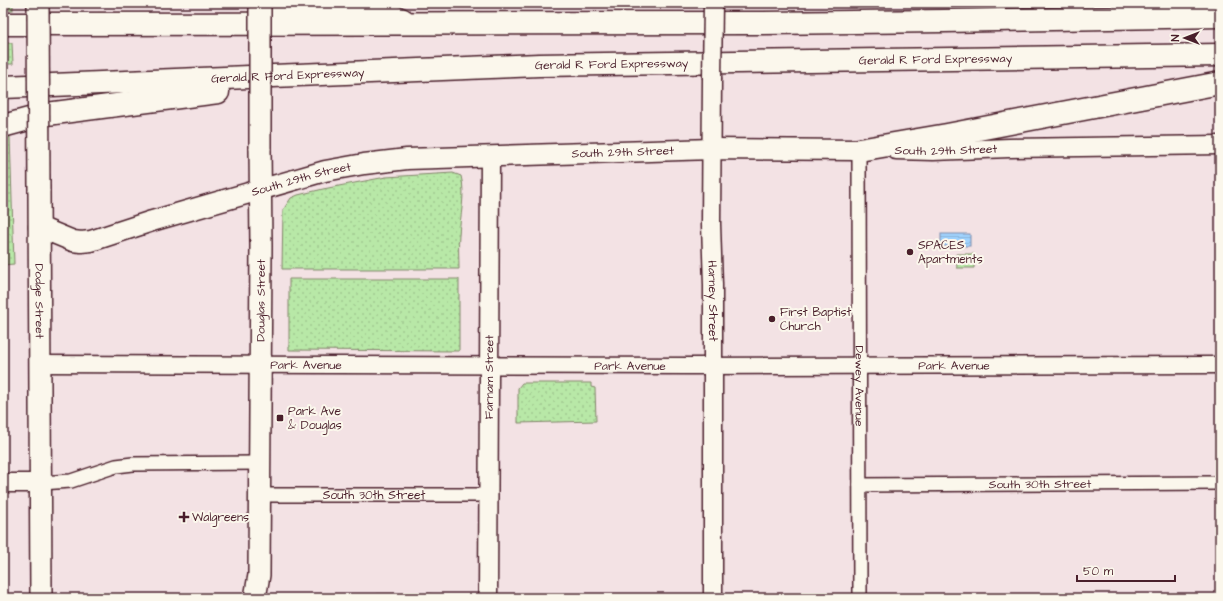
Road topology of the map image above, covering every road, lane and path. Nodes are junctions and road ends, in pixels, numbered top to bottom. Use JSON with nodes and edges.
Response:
{"nodes":[{"id":1,"x":38,"y":3,"type":"edge"},
{"id":2,"x":260,"y":3,"type":"edge"},
{"id":3,"x":272,"y":3,"type":"edge"},
{"id":4,"x":713,"y":3,"type":"edge"},
{"id":5,"x":1220,"y":16,"type":"edge"},
{"id":6,"x":3,"y":24,"type":"edge"},
{"id":7,"x":412,"y":24,"type":"junction"},
{"id":8,"x":1220,"y":55,"type":"edge"},
{"id":9,"x":400,"y":72,"type":"junction"},
{"id":10,"x":1220,"y":83,"type":"edge"},
{"id":11,"x":3,"y":87,"type":"edge"},
{"id":12,"x":3,"y":126,"type":"edge"},
{"id":13,"x":1220,"y":145,"type":"edge"},
{"id":14,"x":712,"y":150,"type":"junction"},
{"id":15,"x":859,"y":150,"type":"junction"},
{"id":16,"x":490,"y":157,"type":"junction"},
{"id":17,"x":260,"y":190,"type":"junction"},
{"id":18,"x":39,"y":227,"type":"junction"},
{"id":19,"x":41,"y":364,"type":"junction"},
{"id":20,"x":259,"y":364,"type":"junction"},
{"id":21,"x":490,"y":365,"type":"junction"},
{"id":22,"x":1220,"y":365,"type":"edge"},
{"id":23,"x":712,"y":366,"type":"junction"},
{"id":24,"x":860,"y":366,"type":"junction"},
{"id":25,"x":259,"y":463,"type":"junction"},
{"id":26,"x":3,"y":483,"type":"edge"},
{"id":27,"x":41,"y":483,"type":"junction"},
{"id":28,"x":1220,"y":483,"type":"edge"},
{"id":29,"x":860,"y":485,"type":"junction"},
{"id":30,"x":259,"y":495,"type":"junction"},
{"id":31,"x":489,"y":495,"type":"junction"},
{"id":32,"x":41,"y":598,"type":"edge"},
{"id":33,"x":255,"y":598,"type":"edge"},
{"id":34,"x":488,"y":598,"type":"edge"},
{"id":35,"x":713,"y":598,"type":"edge"},
{"id":36,"x":860,"y":598,"type":"edge"}],
"edges":[{"from":1,"to":18,"type":"highway","name":"Dodge Street","bridge":true},
{"from":2,"to":17,"type":"highway","name":"Douglas Street","bridge":true},
{"from":3,"to":7,"type":"highway"},
{"from":4,"to":14,"type":"main road","name":"Harney Street","bridge":true},
{"from":5,"to":7,"type":"highway"},
{"from":6,"to":7,"type":"highway"},
{"from":8,"to":9,"type":"highway","name":"Gerald R Ford Expressway"},
{"from":9,"to":11,"type":"highway","name":"Gerald R Ford Expressway"},
{"from":9,"to":12,"type":"highway"},
{"from":10,"to":15,"type":"highway"},
{"from":13,"to":15,"type":"main road","name":"South 29th Street"},
{"from":14,"to":15,"type":"main road","name":"South 29th Street"},
{"from":14,"to":16,"type":"main road","name":"South 29th Street"},
{"from":14,"to":23,"type":"main road","name":"Harney Street"},
{"from":15,"to":24,"type":"street","name":"Dewey Avenue"},
{"from":16,"to":17,"type":"main road","name":"South 29th Street"},
{"from":16,"to":21,"type":"main road","name":"Farnam Street"},
{"from":17,"to":18,"type":"main road","name":"South 29th Street"},
{"from":17,"to":20,"type":"highway","name":"Douglas Street"},
{"from":18,"to":19,"type":"highway","name":"Dodge Street"},
{"from":19,"to":20,"type":"street","name":"Park Avenue"},
{"from":19,"to":27,"type":"highway","name":"Dodge Street"},
{"from":20,"to":21,"type":"street","name":"Park Avenue"},
{"from":20,"to":25,"type":"highway","name":"Douglas Street"},
{"from":21,"to":23,"type":"street","name":"Park Avenue"},
{"from":21,"to":31,"type":"main road","name":"Farnam Street"},
{"from":22,"to":24,"type":"street","name":"Park Avenue"},
{"from":23,"to":24,"type":"street","name":"Park Avenue"},
{"from":23,"to":35,"type":"main road","name":"Harney Street"},
{"from":24,"to":29,"type":"street","name":"Dewey Avenue"},
{"from":25,"to":27,"type":"street"},
{"from":25,"to":30,"type":"highway","name":"Douglas Street"},
{"from":26,"to":27,"type":"main road"},
{"from":27,"to":32,"type":"highway","name":"Dodge Street"},
{"from":28,"to":29,"type":"street","name":"South 30th Street"},
{"from":29,"to":36,"type":"street","name":"Dewey Avenue"},
{"from":30,"to":31,"type":"street","name":"South 30th Street"},
{"from":30,"to":33,"type":"highway","name":"Douglas Street"},
{"from":31,"to":34,"type":"main road","name":"Farnam Street"}]}
